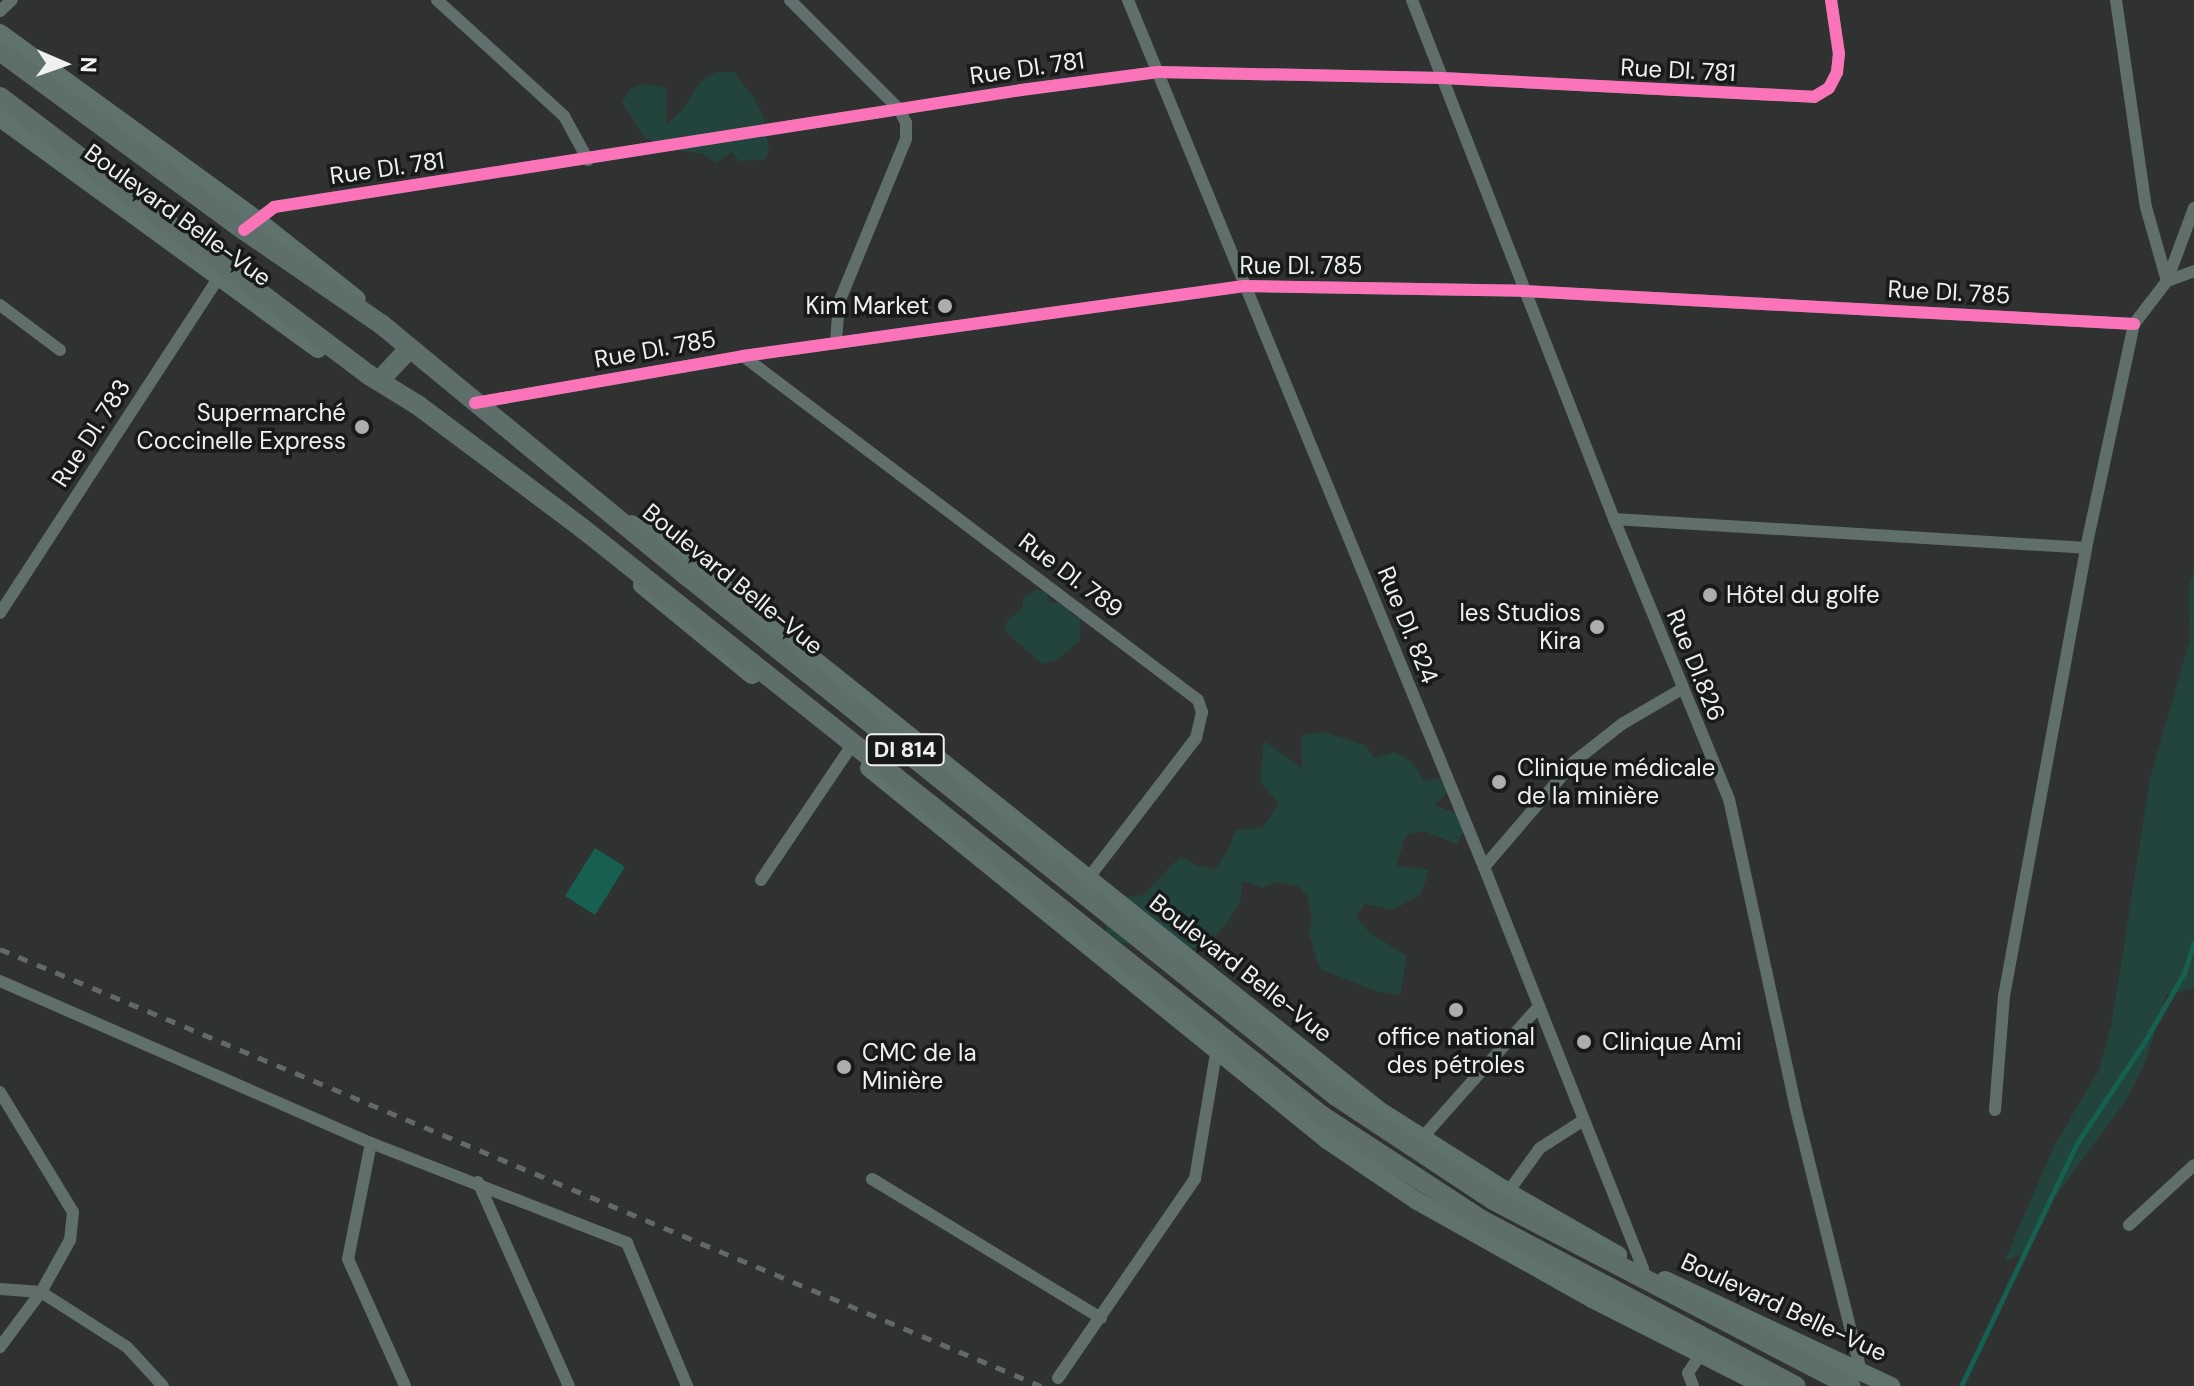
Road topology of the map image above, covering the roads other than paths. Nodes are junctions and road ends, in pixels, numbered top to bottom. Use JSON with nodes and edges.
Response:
{"nodes":[{"id":1,"x":12,"y":0,"type":"edge"},
{"id":2,"x":437,"y":0,"type":"edge"},
{"id":3,"x":790,"y":0,"type":"edge"},
{"id":4,"x":1128,"y":0,"type":"edge"},
{"id":5,"x":1412,"y":0,"type":"edge"},
{"id":6,"x":1831,"y":0,"type":"edge"},
{"id":7,"x":2116,"y":0,"type":"edge"},
{"id":8,"x":0,"y":11,"type":"edge"},
{"id":9,"x":0,"y":33,"type":"edge"},
{"id":10,"x":0,"y":51,"type":"edge"},
{"id":11,"x":1158,"y":72,"type":"junction"},
{"id":12,"x":1442,"y":78,"type":"junction"},
{"id":13,"x":0,"y":97,"type":"edge"},
{"id":14,"x":899,"y":109,"type":"junction"},
{"id":15,"x":0,"y":118,"type":"edge"},
{"id":16,"x":588,"y":160,"type":"junction"},
{"id":17,"x":2194,"y":208,"type":"edge"},
{"id":18,"x":250,"y":225,"type":"junction"},
{"id":19,"x":2194,"y":271,"type":"edge"},
{"id":20,"x":219,"y":277,"type":"junction"},
{"id":21,"x":2167,"y":281,"type":"junction"},
{"id":22,"x":1244,"y":286,"type":"junction"},
{"id":23,"x":1523,"y":291,"type":"junction"},
{"id":24,"x":0,"y":305,"type":"edge"},
{"id":25,"x":2134,"y":324,"type":"junction"},
{"id":26,"x":836,"y":342,"type":"junction"},
{"id":27,"x":410,"y":348,"type":"junction"},
{"id":28,"x":60,"y":350,"type":"dead end"},
{"id":29,"x":743,"y":356,"type":"junction"},
{"id":30,"x":374,"y":378,"type":"junction"},
{"id":31,"x":475,"y":403,"type":"junction"},
{"id":32,"x":588,"y":495,"type":"junction"},
{"id":33,"x":610,"y":512,"type":"junction"},
{"id":34,"x":1614,"y":519,"type":"junction"},
{"id":35,"x":577,"y":524,"type":"junction"},
{"id":36,"x":2086,"y":548,"type":"junction"},
{"id":37,"x":0,"y":613,"type":"edge"},
{"id":38,"x":1682,"y":689,"type":"junction"},
{"id":39,"x":848,"y":751,"type":"junction"},
{"id":40,"x":1484,"y":867,"type":"junction"},
{"id":41,"x":1088,"y":879,"type":"junction"},
{"id":42,"x":761,"y":880,"type":"dead end"},
{"id":43,"x":0,"y":981,"type":"edge"},
{"id":44,"x":1539,"y":1006,"type":"junction"},
{"id":45,"x":1216,"y":1054,"type":"junction"},
{"id":46,"x":0,"y":1092,"type":"edge"},
{"id":47,"x":1995,"y":1110,"type":"dead end"},
{"id":48,"x":1584,"y":1120,"type":"junction"},
{"id":49,"x":1422,"y":1138,"type":"junction"},
{"id":50,"x":371,"y":1143,"type":"junction"},
{"id":51,"x":2194,"y":1165,"type":"edge"},
{"id":52,"x":872,"y":1179,"type":"dead end"},
{"id":53,"x":478,"y":1182,"type":"junction"},
{"id":54,"x":1508,"y":1192,"type":"junction"},
{"id":55,"x":2129,"y":1225,"type":"dead end"},
{"id":56,"x":1643,"y":1269,"type":"junction"},
{"id":57,"x":0,"y":1289,"type":"edge"},
{"id":58,"x":41,"y":1292,"type":"junction"},
{"id":59,"x":1101,"y":1318,"type":"junction"},
{"id":60,"x":0,"y":1347,"type":"edge"},
{"id":61,"x":1701,"y":1354,"type":"junction"},
{"id":62,"x":1058,"y":1378,"type":"dead end"},
{"id":63,"x":1855,"y":1378,"type":"edge"},
{"id":64,"x":163,"y":1386,"type":"edge"},
{"id":65,"x":405,"y":1386,"type":"edge"},
{"id":66,"x":569,"y":1386,"type":"edge"},
{"id":67,"x":687,"y":1386,"type":"edge"},
{"id":68,"x":1693,"y":1386,"type":"edge"},
{"id":69,"x":1764,"y":1386,"type":"edge"},
{"id":70,"x":1795,"y":1386,"type":"edge"},
{"id":71,"x":1891,"y":1386,"type":"edge"}],
"edges":[{"from":1,"to":8,"type":"street"},
{"from":2,"to":16,"type":"street"},
{"from":3,"to":14,"type":"street"},
{"from":4,"to":11,"type":"street","name":"Rue DI. 824"},
{"from":5,"to":12,"type":"street","name":"Rue DI.826"},
{"from":6,"to":12,"type":"street","name":"Rue DI. 781"},
{"from":7,"to":21,"type":"street"},
{"from":9,"to":18,"type":"street","name":"Boulevard Belle-Vue"},
{"from":10,"to":18,"type":"main road","name":"Boulevard Belle-Vue","number":"DI 814"},
{"from":11,"to":12,"type":"street","name":"Rue DI. 781"},
{"from":11,"to":14,"type":"street","name":"Rue DI. 781"},
{"from":11,"to":22,"type":"street","name":"Rue DI. 824"},
{"from":12,"to":23,"type":"street","name":"Rue DI.826"},
{"from":13,"to":30,"type":"main road","name":"Boulevard Belle-Vue","number":"DI 814"},
{"from":14,"to":16,"type":"street","name":"Rue DI. 781"},
{"from":14,"to":26,"type":"street"},
{"from":15,"to":20,"type":"street","name":"Boulevard Belle-Vue"},
{"from":16,"to":18,"type":"street","name":"Rue DI. 781"},
{"from":17,"to":21,"type":"street"},
{"from":18,"to":27,"type":"main road","name":"Boulevard Belle-Vue","number":"DI 814"},
{"from":19,"to":21,"type":"street"},
{"from":20,"to":30,"type":"street","name":"Boulevard Belle-Vue"},
{"from":20,"to":37,"type":"street","name":"Rue DI. 783"},
{"from":21,"to":25,"type":"street"},
{"from":22,"to":23,"type":"street","name":"Rue DI. 785"},
{"from":22,"to":26,"type":"street","name":"Rue DI. 785"},
{"from":22,"to":40,"type":"street","name":"Rue DI. 824"},
{"from":23,"to":25,"type":"street","name":"Rue DI. 785"},
{"from":23,"to":34,"type":"street","name":"Rue DI.826"},
{"from":24,"to":28,"type":"street"},
{"from":25,"to":36,"type":"street"},
{"from":26,"to":29,"type":"street","name":"Rue DI. 785"},
{"from":27,"to":30,"type":"main road"},
{"from":27,"to":31,"type":"main road","name":"Boulevard Belle-Vue","number":"DI 814"},
{"from":29,"to":31,"type":"street","name":"Rue DI. 785"},
{"from":29,"to":41,"type":"street","name":"Rue DI. 789"},
{"from":30,"to":35,"type":"main road","name":"Boulevard Belle-Vue","number":"DI 814"},
{"from":31,"to":32,"type":"main road","name":"Boulevard Belle-Vue","number":"DI 814"},
{"from":32,"to":33,"type":"main road","name":"Boulevard Belle-Vue","number":"DI 814"},
{"from":32,"to":35,"type":"main road"},
{"from":33,"to":41,"type":"street","name":"Boulevard Belle-Vue"},
{"from":33,"to":63,"type":"main road","name":"Boulevard Belle-Vue","number":"DI 814"},
{"from":34,"to":36,"type":"street"},
{"from":34,"to":38,"type":"street","name":"Rue DI.826"},
{"from":35,"to":39,"type":"street","name":"Boulevard Belle-Vue"},
{"from":35,"to":70,"type":"main road","name":"Boulevard Belle-Vue","number":"DI 814"},
{"from":36,"to":47,"type":"street"},
{"from":38,"to":40,"type":"street"},
{"from":38,"to":63,"type":"street","name":"Rue DI.826"},
{"from":39,"to":42,"type":"street"},
{"from":39,"to":45,"type":"street","name":"Boulevard Belle-Vue"},
{"from":40,"to":44,"type":"street","name":"Rue DI. 824"},
{"from":41,"to":49,"type":"street","name":"Boulevard Belle-Vue"},
{"from":43,"to":50,"type":"street"},
{"from":44,"to":48,"type":"street","name":"Rue DI. 824"},
{"from":44,"to":49,"type":"street"},
{"from":45,"to":59,"type":"street"},
{"from":45,"to":61,"type":"street","name":"Boulevard Belle-Vue"},
{"from":46,"to":58,"type":"street"},
{"from":48,"to":54,"type":"street"},
{"from":48,"to":56,"type":"street","name":"Rue DI. 824"},
{"from":49,"to":54,"type":"street","name":"Boulevard Belle-Vue"},
{"from":50,"to":53,"type":"street"},
{"from":50,"to":65,"type":"street"},
{"from":51,"to":55,"type":"street"},
{"from":52,"to":59,"type":"street"},
{"from":53,"to":66,"type":"street"},
{"from":53,"to":67,"type":"street"},
{"from":54,"to":56,"type":"street","name":"Boulevard Belle-Vue"},
{"from":56,"to":63,"type":"street","name":"Boulevard Belle-Vue"},
{"from":57,"to":58,"type":"street"},
{"from":58,"to":60,"type":"street"},
{"from":58,"to":64,"type":"street"},
{"from":59,"to":62,"type":"street"},
{"from":61,"to":68,"type":"street"},
{"from":61,"to":69,"type":"street","name":"Boulevard Belle-Vue"},
{"from":63,"to":71,"type":"street","name":"Boulevard Belle-Vue"}]}
